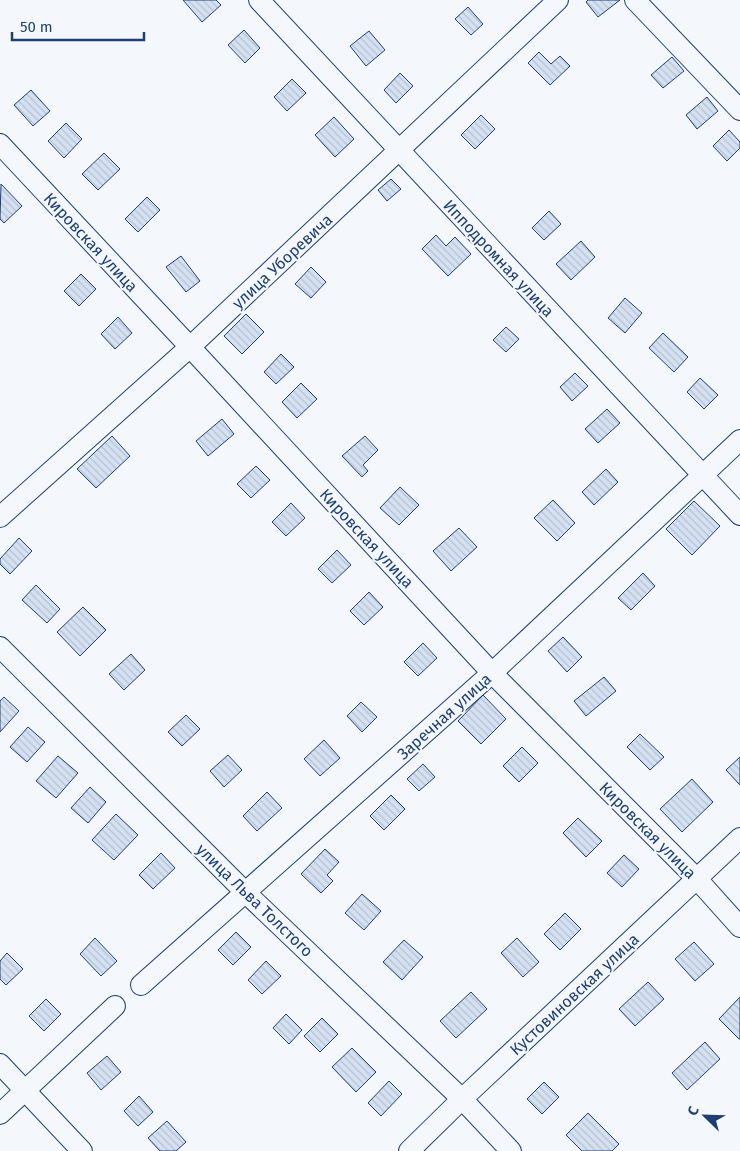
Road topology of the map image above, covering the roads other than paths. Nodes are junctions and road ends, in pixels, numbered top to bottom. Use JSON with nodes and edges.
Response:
{"nodes":[{"id":1,"x":259,"y":0,"type":"edge"},
{"id":2,"x":558,"y":0,"type":"edge"},
{"id":3,"x":635,"y":0,"type":"edge"},
{"id":4,"x":740,"y":110,"type":"edge"},
{"id":5,"x":0,"y":144,"type":"edge"},
{"id":6,"x":400,"y":151,"type":"junction"},
{"id":7,"x":190,"y":347,"type":"junction"},
{"id":8,"x":740,"y":440,"type":"edge"},
{"id":9,"x":702,"y":475,"type":"junction"},
{"id":10,"x":740,"y":515,"type":"edge"},
{"id":11,"x":0,"y":517,"type":"edge"},
{"id":12,"x":0,"y":647,"type":"edge"},
{"id":13,"x":492,"y":673,"type":"junction"},
{"id":14,"x":740,"y":838,"type":"edge"},
{"id":15,"x":697,"y":878,"type":"junction"},
{"id":16,"x":245,"y":892,"type":"junction"},
{"id":17,"x":740,"y":927,"type":"edge"},
{"id":18,"x":141,"y":985,"type":"dead end"},
{"id":19,"x":115,"y":1006,"type":"dead end"},
{"id":20,"x":0,"y":1064,"type":"edge"},
{"id":21,"x":25,"y":1090,"type":"junction"},
{"id":22,"x":462,"y":1098,"type":"junction"},
{"id":23,"x":0,"y":1114,"type":"edge"},
{"id":24,"x":82,"y":1151,"type":"edge"},
{"id":25,"x":408,"y":1151,"type":"edge"},
{"id":26,"x":511,"y":1151,"type":"edge"}],
"edges":[{"from":1,"to":6,"type":"street","name":"Ипподромная улица"},
{"from":2,"to":6,"type":"street","name":"улица Уборевича"},
{"from":3,"to":4,"type":"street"},
{"from":5,"to":7,"type":"street","name":"Кировская улица"},
{"from":6,"to":7,"type":"street","name":"улица Уборевича"},
{"from":6,"to":9,"type":"street","name":"Ипподромная улица"},
{"from":7,"to":11,"type":"street","name":"улица Уборевича"},
{"from":7,"to":13,"type":"street","name":"Кировская улица"},
{"from":8,"to":9,"type":"street","name":"Заречная улица"},
{"from":9,"to":10,"type":"street","name":"Ипподромная улица"},
{"from":9,"to":13,"type":"street","name":"Заречная улица"},
{"from":12,"to":16,"type":"street","name":"улица Льва Толстого"},
{"from":13,"to":15,"type":"street","name":"Кировская улица"},
{"from":13,"to":16,"type":"street","name":"Заречная улица"},
{"from":14,"to":15,"type":"street","name":"Кустовиновская улица"},
{"from":15,"to":17,"type":"street","name":"Кировская улица"},
{"from":15,"to":22,"type":"street","name":"Кустовиновская улица"},
{"from":16,"to":18,"type":"street","name":"Заречная улица"},
{"from":16,"to":22,"type":"street","name":"улица Льва Толстого"},
{"from":19,"to":21,"type":"street"},
{"from":20,"to":21,"type":"street"},
{"from":21,"to":23,"type":"street"},
{"from":21,"to":24,"type":"street"},
{"from":22,"to":25,"type":"street","name":"Кустовиновская улица"},
{"from":22,"to":26,"type":"street","name":"улица Льва Толстого"}]}
